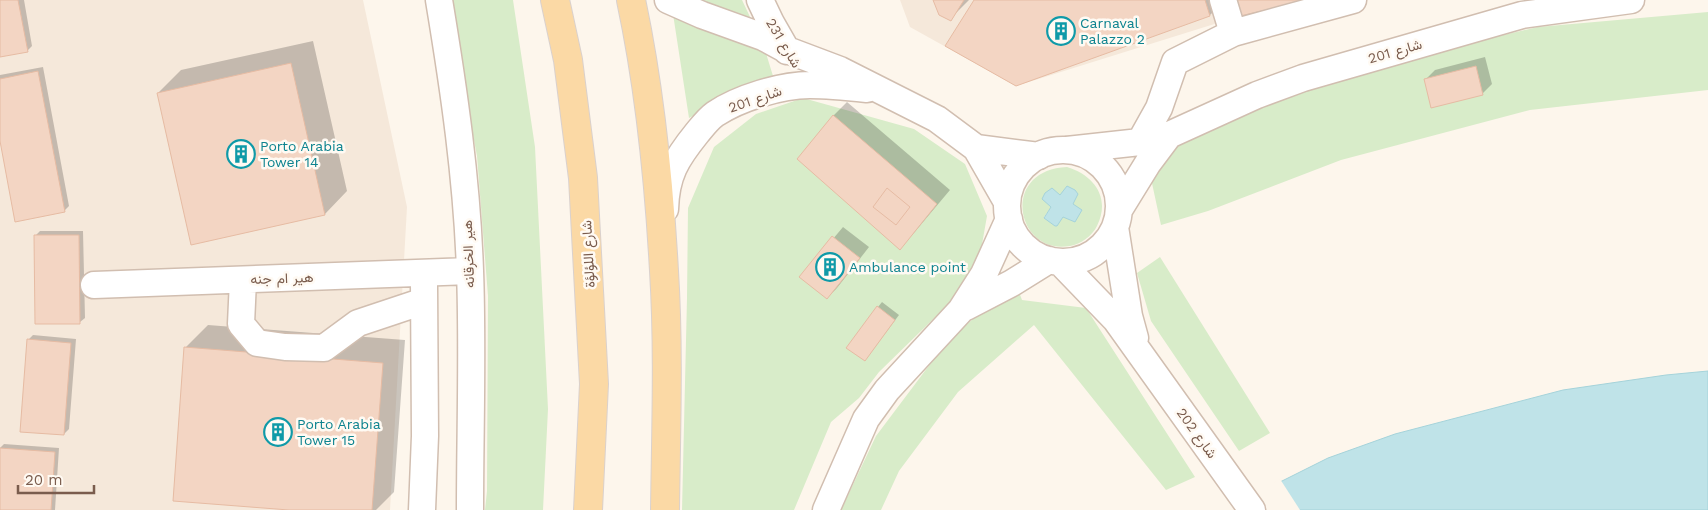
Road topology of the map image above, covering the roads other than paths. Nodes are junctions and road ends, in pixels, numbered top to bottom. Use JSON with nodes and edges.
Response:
{"nodes":[{"id":1,"x":439,"y":0,"type":"edge"},
{"id":2,"x":555,"y":0,"type":"edge"},
{"id":3,"x":631,"y":0,"type":"edge"},
{"id":4,"x":668,"y":0,"type":"edge"},
{"id":5,"x":760,"y":0,"type":"edge"},
{"id":6,"x":1223,"y":0,"type":"edge"},
{"id":7,"x":1353,"y":0,"type":"edge"},
{"id":8,"x":1631,"y":0,"type":"edge"},
{"id":9,"x":1594,"y":3,"type":"edge"},
{"id":10,"x":1514,"y":7,"type":"edge"},
{"id":11,"x":1233,"y":33,"type":"junction"},
{"id":12,"x":787,"y":50,"type":"junction"},
{"id":13,"x":809,"y":85,"type":"junction"},
{"id":14,"x":880,"y":89,"type":"junction"},
{"id":15,"x":1169,"y":135,"type":"junction"},
{"id":16,"x":1140,"y":142,"type":"junction"},
{"id":17,"x":976,"y":148,"type":"junction"},
{"id":18,"x":1067,"y":150,"type":"junction"},
{"id":19,"x":1039,"y":156,"type":"junction"},
{"id":20,"x":1008,"y":210,"type":"junction"},
{"id":21,"x":1117,"y":218,"type":"junction"},
{"id":22,"x":1054,"y":261,"type":"junction"},
{"id":23,"x":470,"y":271,"type":"junction"},
{"id":24,"x":665,"y":272,"type":"junction"},
{"id":25,"x":424,"y":273,"type":"junction"},
{"id":26,"x":243,"y":280,"type":"junction"},
{"id":27,"x":94,"y":286,"type":"dead end"},
{"id":28,"x":424,"y":301,"type":"junction"},
{"id":29,"x":961,"y":310,"type":"junction"},
{"id":30,"x":1142,"y":355,"type":"junction"},
{"id":31,"x":422,"y":510,"type":"edge"},
{"id":32,"x":470,"y":510,"type":"edge"},
{"id":33,"x":588,"y":510,"type":"edge"},
{"id":34,"x":665,"y":510,"type":"edge"},
{"id":35,"x":826,"y":510,"type":"edge"},
{"id":36,"x":1252,"y":510,"type":"edge"}],
"edges":[{"from":1,"to":23,"type":"street","name":"هير الخرقانه"},
{"from":2,"to":33,"type":"main road","name":"شارع اللؤلؤة"},
{"from":3,"to":24,"type":"main road"},
{"from":4,"to":12,"type":"street","name":"شارع 201"},
{"from":5,"to":12,"type":"street","name":"شارع 231"},
{"from":6,"to":11,"type":"street"},
{"from":7,"to":11,"type":"street"},
{"from":8,"to":9,"type":"street","name":"شارع 201"},
{"from":9,"to":10,"type":"street","name":"شارع 201"},
{"from":10,"to":15,"type":"street","name":"شارع 201"},
{"from":11,"to":16,"type":"street"},
{"from":12,"to":13,"type":"street","name":"شارع 231"},
{"from":12,"to":14,"type":"street","name":"شارع 201"},
{"from":13,"to":14,"type":"street","name":"شارع 201"},
{"from":13,"to":24,"type":"street","name":"شارع 201"},
{"from":14,"to":17,"type":"street","name":"شارع 201"},
{"from":15,"to":16,"type":"street","name":"شارع 201"},
{"from":15,"to":21,"type":"street","name":"شارع 201"},
{"from":16,"to":18,"type":"street","name":"شارع 201"},
{"from":17,"to":19,"type":"street","name":"شارع 201"},
{"from":17,"to":20,"type":"street","name":"شارع 201"},
{"from":18,"to":19,"type":"street"},
{"from":18,"to":21,"type":"street"},
{"from":19,"to":20,"type":"street"},
{"from":20,"to":22,"type":"street"},
{"from":20,"to":29,"type":"street"},
{"from":21,"to":22,"type":"street"},
{"from":21,"to":30,"type":"street","name":"شارع 202"},
{"from":22,"to":29,"type":"street"},
{"from":22,"to":30,"type":"street","name":"شارع 202"},
{"from":23,"to":25,"type":"street","name":"هير ام جنه"},
{"from":23,"to":32,"type":"street","name":"هير الخرقانه"},
{"from":24,"to":34,"type":"main road"},
{"from":25,"to":26,"type":"street","name":"هير ام جنه"},
{"from":25,"to":28,"type":"street"},
{"from":26,"to":27,"type":"street","name":"هير ام جنه"},
{"from":26,"to":28,"type":"street"},
{"from":28,"to":31,"type":"street"},
{"from":29,"to":35,"type":"street"},
{"from":30,"to":36,"type":"street","name":"شارع 202"}]}
